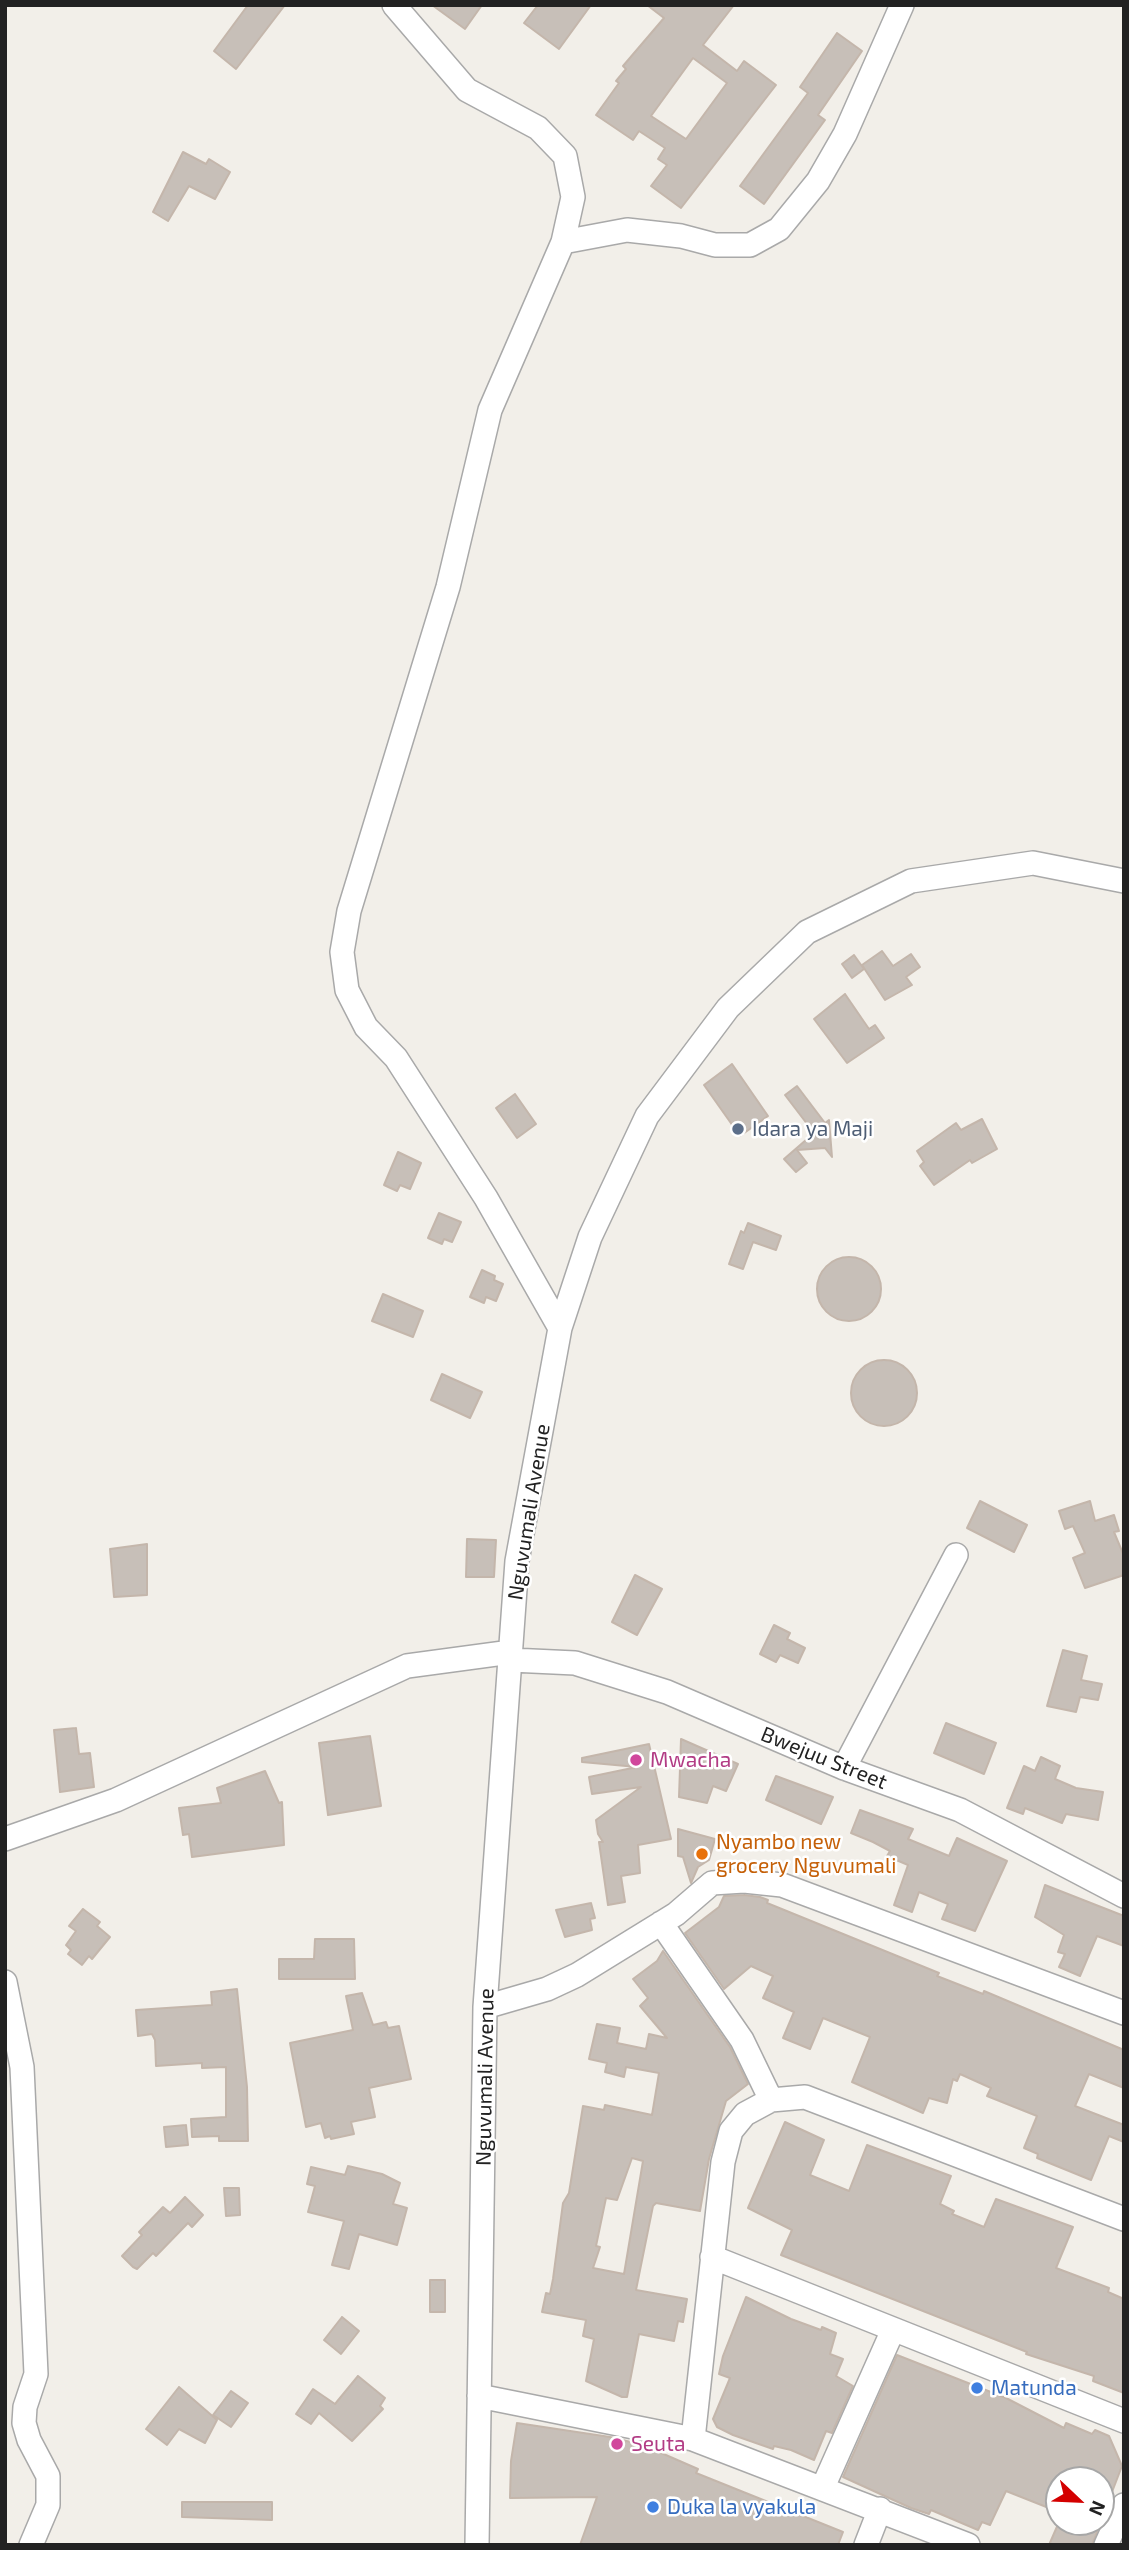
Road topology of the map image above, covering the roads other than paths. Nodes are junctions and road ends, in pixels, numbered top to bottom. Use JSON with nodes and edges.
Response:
{"nodes":[{"id":1,"x":394,"y":5,"type":"edge"},
{"id":2,"x":902,"y":5,"type":"edge"},
{"id":3,"x":563,"y":242,"type":"junction"},
{"id":4,"x":1124,"y":881,"type":"edge"},
{"id":5,"x":560,"y":1328,"type":"junction"},
{"id":6,"x":956,"y":1555,"type":"dead end"},
{"id":7,"x":511,"y":1656,"type":"junction"},
{"id":8,"x":844,"y":1768,"type":"junction"},
{"id":9,"x":5,"y":1839,"type":"edge"},
{"id":10,"x":1124,"y":1896,"type":"edge"},
{"id":11,"x":662,"y":1923,"type":"junction"},
{"id":12,"x":5,"y":1982,"type":"edge"},
{"id":13,"x":485,"y":2007,"type":"junction"},
{"id":14,"x":1124,"y":2013,"type":"edge"},
{"id":15,"x":771,"y":2100,"type":"junction"},
{"id":16,"x":15,"y":2135,"type":"edge"},
{"id":17,"x":1124,"y":2219,"type":"edge"},
{"id":18,"x":712,"y":2257,"type":"junction"},
{"id":19,"x":893,"y":2330,"type":"junction"},
{"id":20,"x":479,"y":2396,"type":"junction"},
{"id":21,"x":15,"y":2404,"type":"edge"},
{"id":22,"x":1124,"y":2421,"type":"edge"},
{"id":23,"x":693,"y":2439,"type":"junction"},
{"id":24,"x":823,"y":2487,"type":"junction"},
{"id":25,"x":1124,"y":2505,"type":"edge"},
{"id":26,"x":880,"y":2509,"type":"junction"},
{"id":27,"x":32,"y":2545,"type":"edge"},
{"id":28,"x":477,"y":2545,"type":"edge"},
{"id":29,"x":866,"y":2545,"type":"edge"},
{"id":30,"x":968,"y":2545,"type":"edge"},
{"id":31,"x":1106,"y":2545,"type":"edge"}],
"edges":[{"from":1,"to":3,"type":"street"},
{"from":2,"to":3,"type":"street"},
{"from":3,"to":5,"type":"street"},
{"from":4,"to":5,"type":"street","name":"Nguvumali Avenue"},
{"from":5,"to":7,"type":"street","name":"Nguvumali Avenue"},
{"from":6,"to":8,"type":"street"},
{"from":7,"to":8,"type":"street","name":"Bwejuu Street"},
{"from":7,"to":9,"type":"street","name":"Bwejuu Street"},
{"from":7,"to":13,"type":"street","name":"Nguvumali Avenue"},
{"from":8,"to":10,"type":"street","name":"Bwejuu Street"},
{"from":11,"to":13,"type":"street"},
{"from":11,"to":14,"type":"street"},
{"from":11,"to":15,"type":"street"},
{"from":12,"to":16,"type":"street"},
{"from":13,"to":20,"type":"street","name":"Nguvumali Avenue"},
{"from":15,"to":17,"type":"street"},
{"from":15,"to":18,"type":"street"},
{"from":16,"to":21,"type":"street"},
{"from":18,"to":19,"type":"street"},
{"from":18,"to":23,"type":"street"},
{"from":19,"to":22,"type":"street"},
{"from":19,"to":24,"type":"street"},
{"from":20,"to":23,"type":"street"},
{"from":20,"to":28,"type":"street","name":"Nguvumali Avenue"},
{"from":21,"to":27,"type":"street"},
{"from":23,"to":24,"type":"street"},
{"from":24,"to":26,"type":"street"},
{"from":25,"to":31,"type":"street"},
{"from":26,"to":29,"type":"street"},
{"from":26,"to":30,"type":"street"}]}
